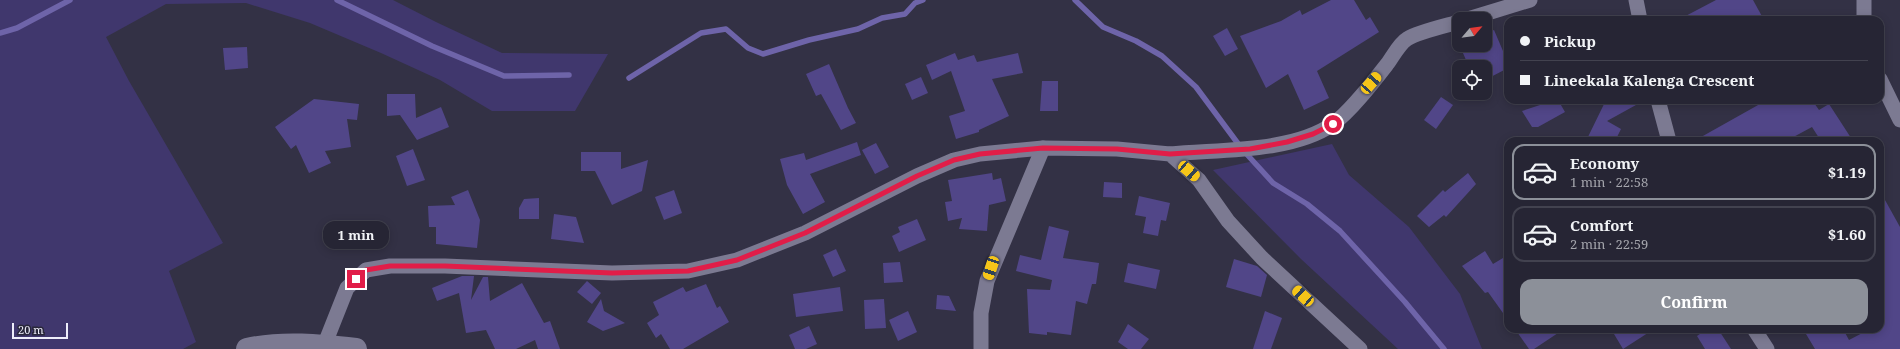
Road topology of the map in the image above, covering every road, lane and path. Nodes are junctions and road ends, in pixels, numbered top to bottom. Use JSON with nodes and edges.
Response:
{"nodes":[{"id":1,"x":1530,"y":0,"type":"edge"},
{"id":2,"x":1636,"y":0,"type":"edge"},
{"id":3,"x":1864,"y":0,"type":"edge"},
{"id":4,"x":1491,"y":12,"type":"edge"},
{"id":5,"x":1639,"y":16,"type":"edge"},
{"id":6,"x":1864,"y":16,"type":"edge"},
{"id":7,"x":1452,"y":24,"type":"edge"},
{"id":8,"x":1884,"y":88,"type":"edge"},
{"id":9,"x":1659,"y":104,"type":"edge"},
{"id":10,"x":1900,"y":120,"type":"edge"},
{"id":11,"x":1668,"y":137,"type":"edge"},
{"id":12,"x":1043,"y":148,"type":"junction"},
{"id":13,"x":1170,"y":154,"type":"junction"},
{"id":14,"x":1757,"y":333,"type":"edge"},
{"id":15,"x":324,"y":346,"type":"junction"},
{"id":16,"x":247,"y":349,"type":"edge"},
{"id":17,"x":356,"y":349,"type":"edge"},
{"id":18,"x":980,"y":349,"type":"edge"},
{"id":19,"x":1360,"y":349,"type":"edge"},
{"id":20,"x":1767,"y":349,"type":"edge"}],
"edges":[{"from":1,"to":4,"type":"street"},
{"from":2,"to":5,"type":"street"},
{"from":3,"to":6,"type":"street"},
{"from":7,"to":13,"type":"street"},
{"from":8,"to":10,"type":"street"},
{"from":9,"to":11,"type":"street"},
{"from":12,"to":13,"type":"street"},
{"from":12,"to":15,"type":"street"},
{"from":12,"to":18,"type":"street"},
{"from":13,"to":19,"type":"street"},
{"from":14,"to":20,"type":"street"},
{"from":15,"to":16,"type":"street"},
{"from":15,"to":17,"type":"street"}]}
